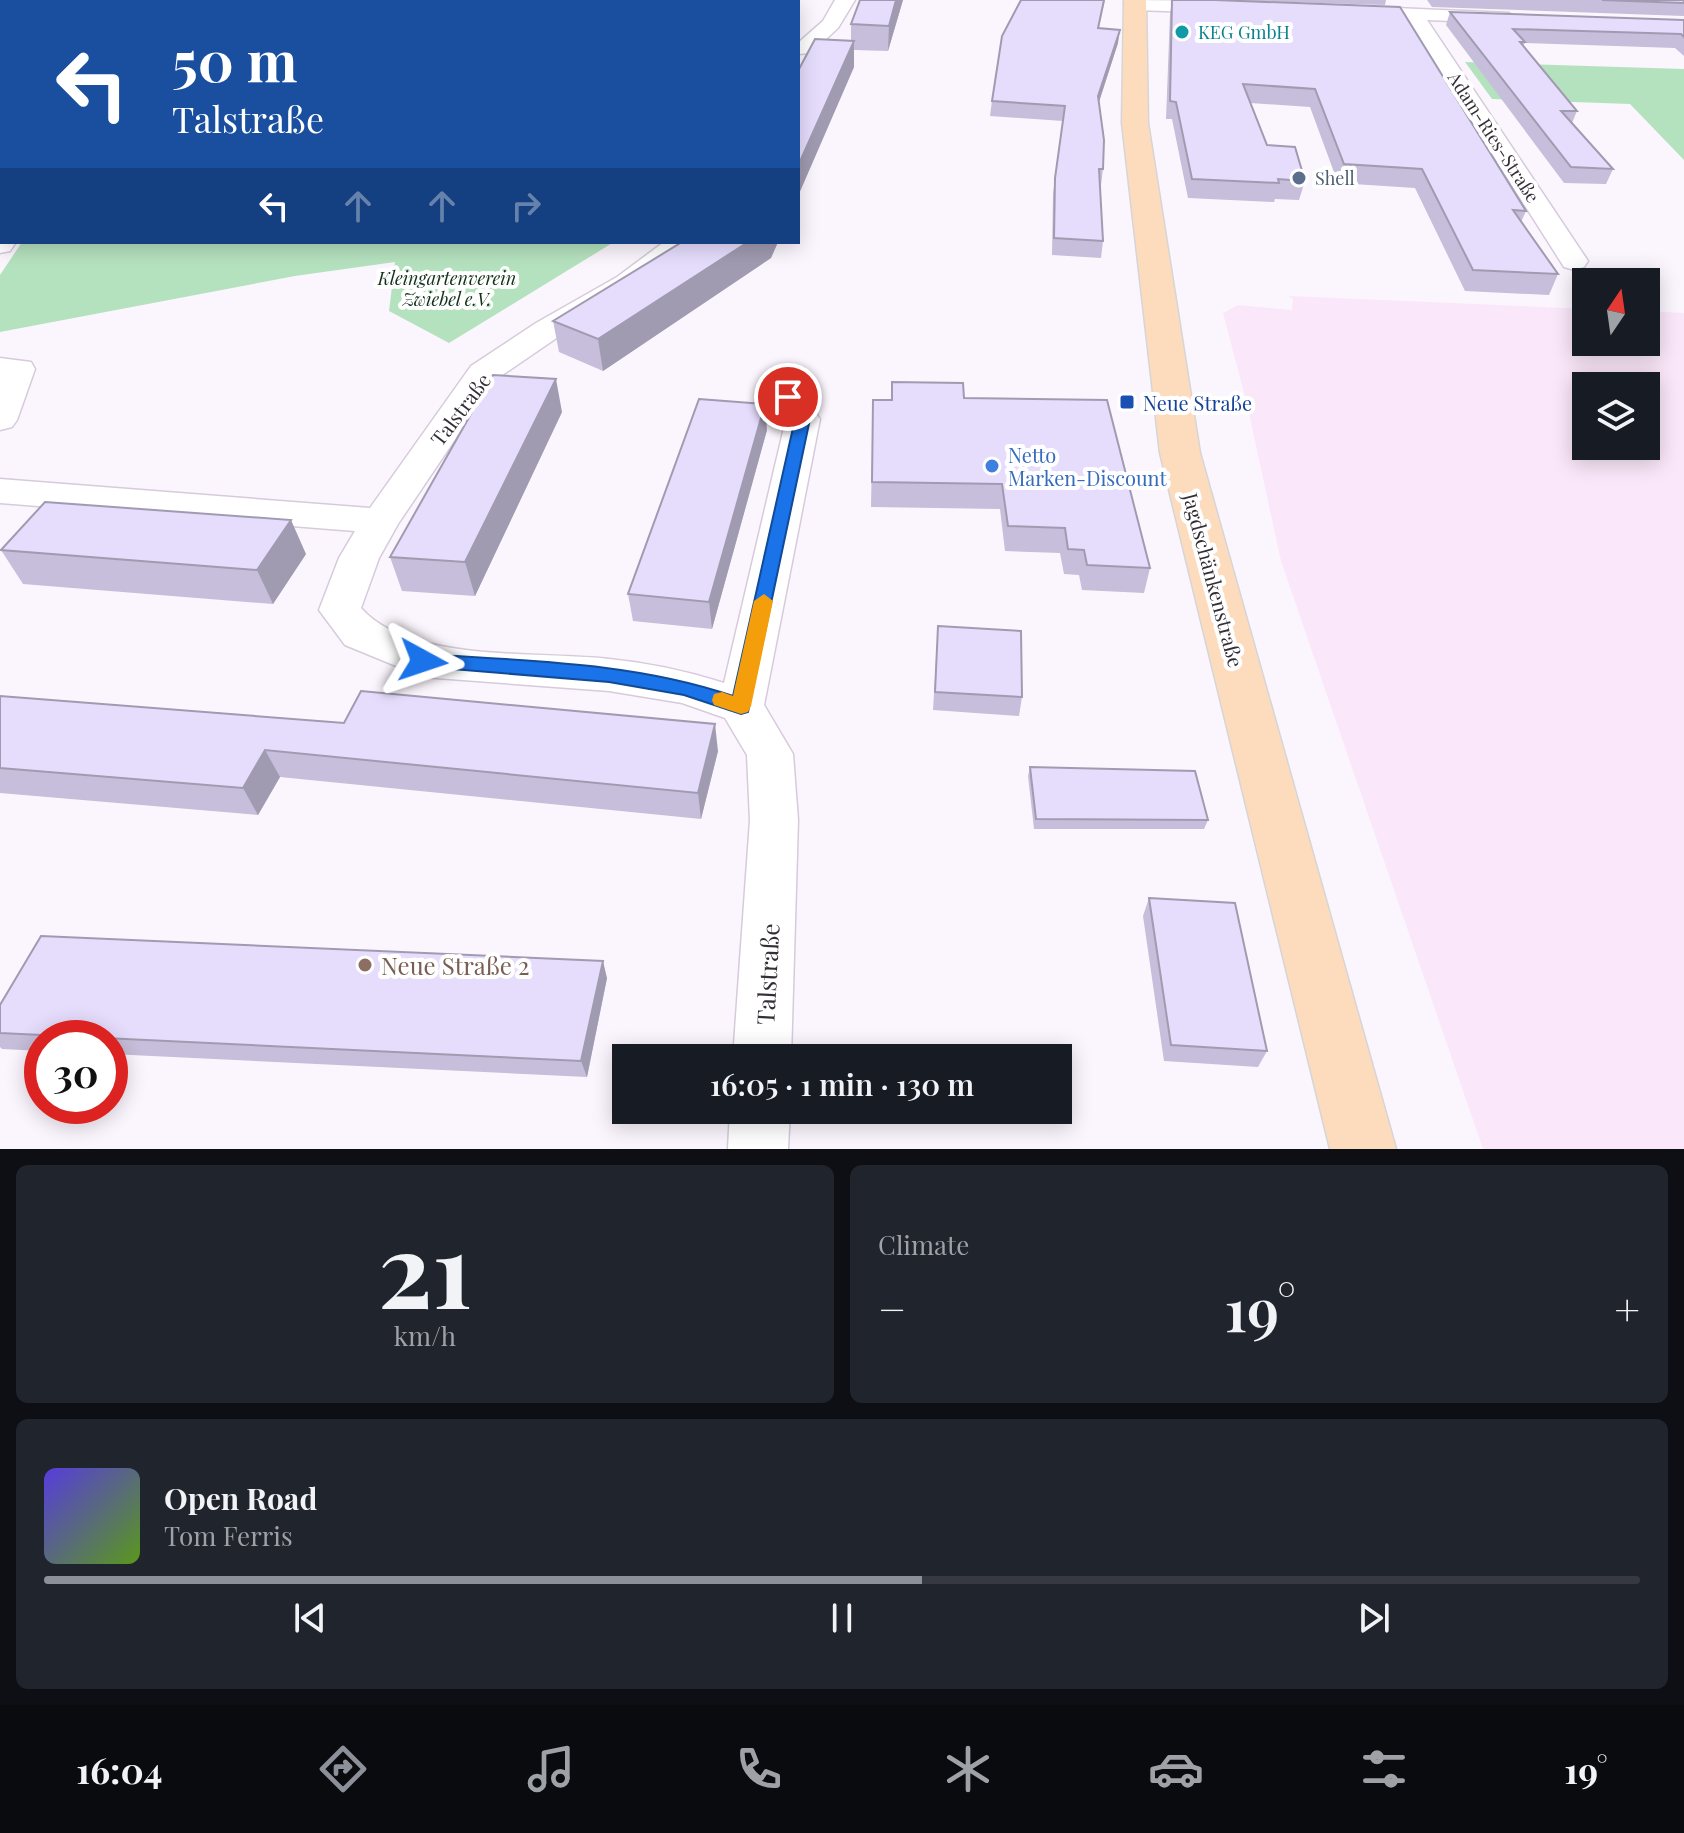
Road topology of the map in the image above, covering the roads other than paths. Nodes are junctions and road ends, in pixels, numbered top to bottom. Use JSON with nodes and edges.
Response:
{"nodes":[{"id":1,"x":845,"y":0,"type":"edge"},
{"id":2,"x":1135,"y":2,"type":"edge"},
{"id":3,"x":1243,"y":8,"type":"edge"},
{"id":4,"x":1336,"y":11,"type":"edge"},
{"id":5,"x":1413,"y":14,"type":"junction"},
{"id":6,"x":1520,"y":18,"type":"edge"},
{"id":7,"x":804,"y":49,"type":"dead end"},
{"id":8,"x":679,"y":244,"type":"edge"},
{"id":9,"x":1574,"y":261,"type":"dead end"},
{"id":10,"x":0,"y":368,"type":"edge"},
{"id":11,"x":788,"y":397,"type":"dead end"},
{"id":12,"x":0,"y":420,"type":"edge"},
{"id":13,"x":0,"y":491,"type":"edge"},
{"id":14,"x":380,"y":521,"type":"junction"},
{"id":15,"x":741,"y":706,"type":"junction"},
{"id":16,"x":763,"y":1044,"type":"edge"},
{"id":17,"x":759,"y":1124,"type":"edge"},
{"id":18,"x":758,"y":1149,"type":"edge"},
{"id":19,"x":1363,"y":1149,"type":"edge"}],
"edges":[{"from":1,"to":7,"type":"street"},
{"from":2,"to":3,"type":"street"},
{"from":2,"to":19,"type":"main road","name":"Jagdschänkenstraße"},
{"from":4,"to":5,"type":"street"},
{"from":5,"to":6,"type":"street"},
{"from":5,"to":9,"type":"street","name":"Adam-Ries-Straße"},
{"from":8,"to":14,"type":"street","name":"Talstraße"},
{"from":10,"to":12,"type":"street"},
{"from":11,"to":15,"type":"street"},
{"from":13,"to":14,"type":"street"},
{"from":14,"to":15,"type":"street","name":"Talstraße"},
{"from":15,"to":16,"type":"street","name":"Talstraße"},
{"from":17,"to":18,"type":"street"}]}
